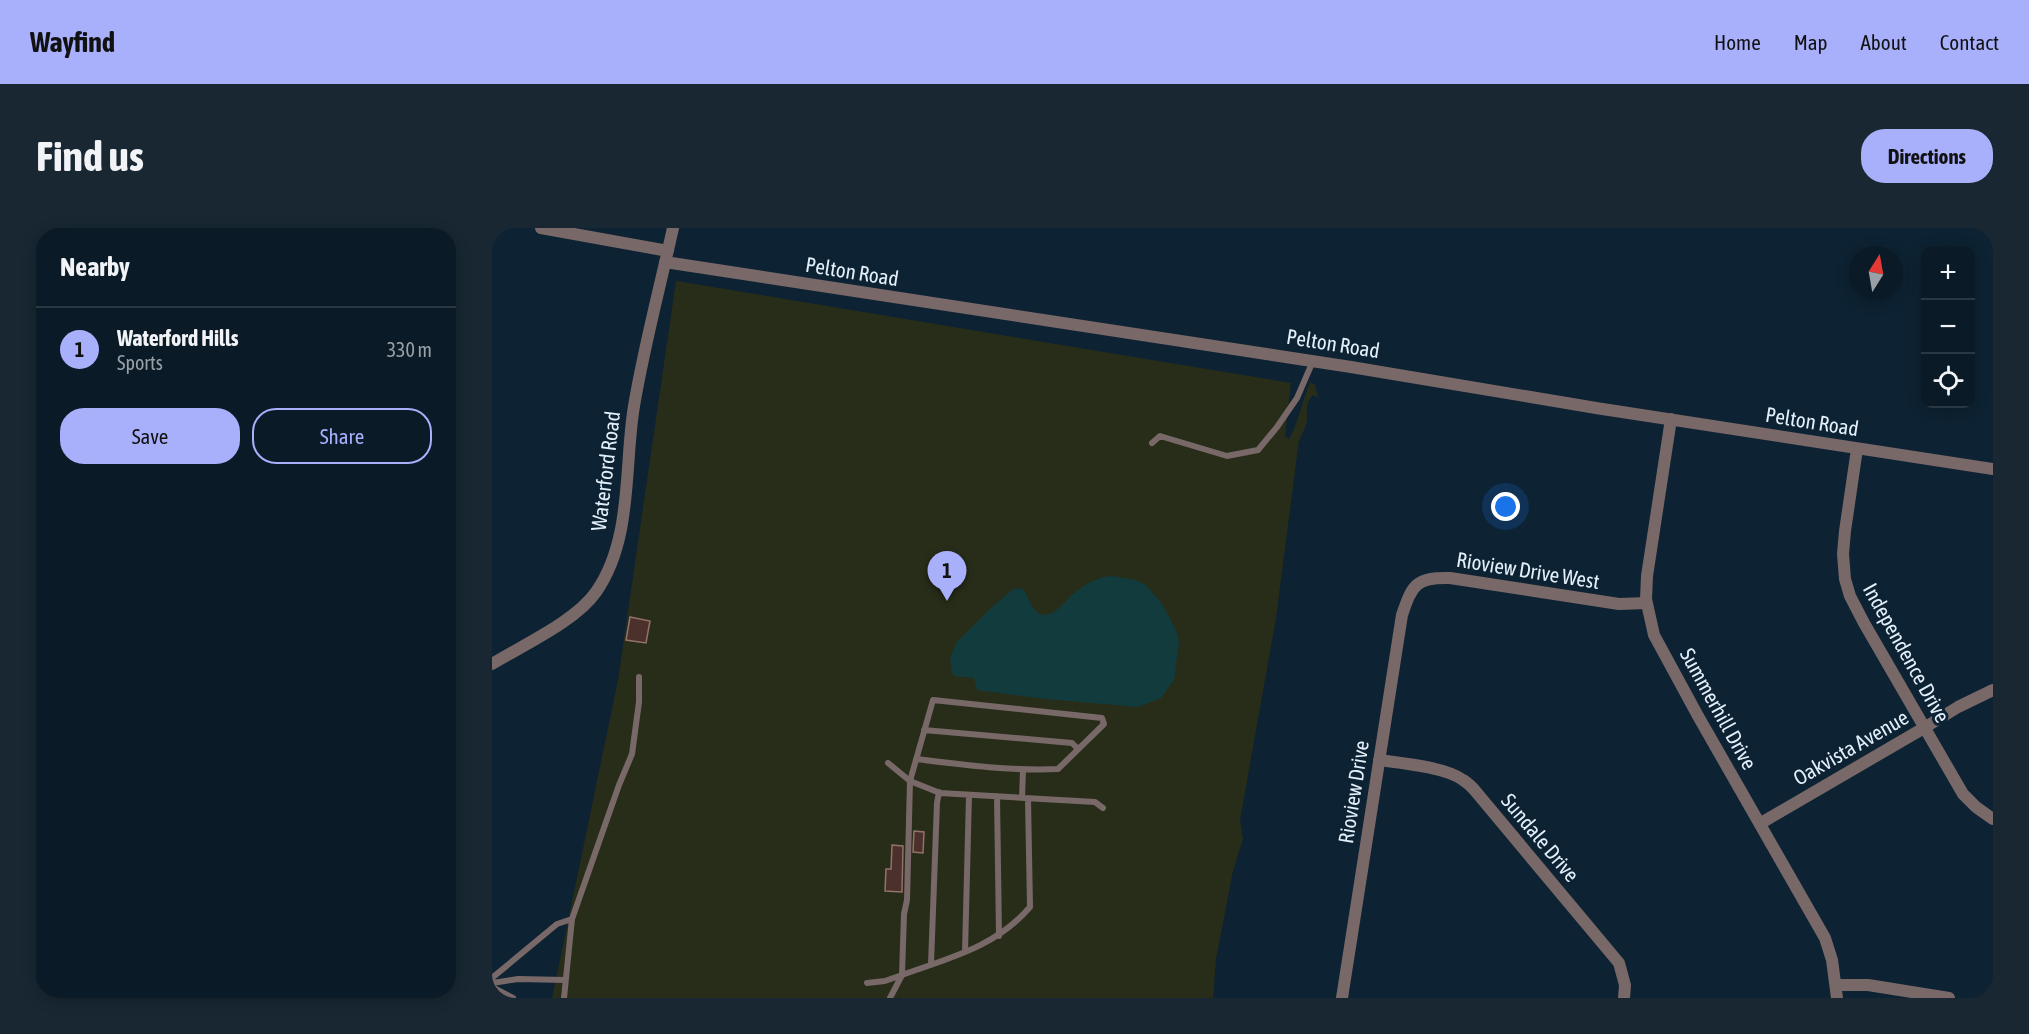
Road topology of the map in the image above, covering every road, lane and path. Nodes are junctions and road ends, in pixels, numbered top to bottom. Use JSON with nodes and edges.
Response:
{"nodes":[{"id":1,"x":541,"y":228,"type":"edge"},
{"id":2,"x":673,"y":228,"type":"edge"},
{"id":3,"x":667,"y":256,"type":"junction"},
{"id":4,"x":1313,"y":361,"type":"junction"},
{"id":5,"x":1671,"y":419,"type":"junction"},
{"id":6,"x":1152,"y":443,"type":"dead end"},
{"id":7,"x":1857,"y":449,"type":"junction"},
{"id":8,"x":1993,"y":469,"type":"edge"},
{"id":9,"x":1409,"y":594,"type":"joint"},
{"id":10,"x":1647,"y":603,"type":"junction"},
{"id":11,"x":492,"y":664,"type":"edge"},
{"id":12,"x":639,"y":677,"type":"dead end"},
{"id":13,"x":1993,"y":690,"type":"edge"},
{"id":14,"x":1924,"y":729,"type":"junction"},
{"id":15,"x":924,"y":730,"type":"junction"},
{"id":16,"x":1078,"y":750,"type":"junction"},
{"id":17,"x":916,"y":759,"type":"junction"},
{"id":18,"x":1378,"y":760,"type":"junction"},
{"id":19,"x":888,"y":763,"type":"dead end"},
{"id":20,"x":1023,"y":770,"type":"junction"},
{"id":21,"x":910,"y":782,"type":"junction"},
{"id":22,"x":939,"y":792,"type":"junction"},
{"id":23,"x":969,"y":795,"type":"junction"},
{"id":24,"x":997,"y":796,"type":"junction"},
{"id":25,"x":1025,"y":798,"type":"junction"},
{"id":26,"x":1103,"y":808,"type":"dead end"},
{"id":27,"x":1993,"y":819,"type":"edge"},
{"id":28,"x":1761,"y":823,"type":"junction"},
{"id":29,"x":572,"y":919,"type":"junction"},
{"id":30,"x":999,"y":936,"type":"junction"},
{"id":31,"x":965,"y":952,"type":"junction"},
{"id":32,"x":931,"y":964,"type":"junction"},
{"id":33,"x":902,"y":975,"type":"junction"},
{"id":34,"x":492,"y":978,"type":"edge"},
{"id":35,"x":564,"y":980,"type":"junction"},
{"id":36,"x":867,"y":983,"type":"dead end"},
{"id":37,"x":492,"y":985,"type":"edge"},
{"id":38,"x":1836,"y":992,"type":"edge"},
{"id":39,"x":513,"y":998,"type":"edge"},
{"id":40,"x":564,"y":998,"type":"edge"},
{"id":41,"x":890,"y":998,"type":"edge"},
{"id":42,"x":1342,"y":998,"type":"edge"},
{"id":43,"x":1624,"y":998,"type":"edge"},
{"id":44,"x":1949,"y":998,"type":"edge"}],
"edges":[{"from":1,"to":3,"type":"street","name":"Pelton Road"},
{"from":2,"to":3,"type":"street","name":"Waterford Road"},
{"from":3,"to":4,"type":"street","name":"Pelton Road"},
{"from":3,"to":11,"type":"street","name":"Waterford Road"},
{"from":4,"to":5,"type":"street","name":"Pelton Road"},
{"from":4,"to":6,"type":"lane"},
{"from":5,"to":7,"type":"street","name":"Pelton Road"},
{"from":5,"to":10,"type":"street","name":"Summerhill Drive"},
{"from":7,"to":8,"type":"street","name":"Pelton Road"},
{"from":7,"to":14,"type":"street","name":"Independence Drive"},
{"from":9,"to":10,"type":"street","name":"Rioview Drive West"},
{"from":9,"to":18,"type":"street","name":"Rioview Drive"},
{"from":10,"to":28,"type":"street","name":"Summerhill Drive"},
{"from":12,"to":29,"type":"lane"},
{"from":13,"to":14,"type":"street","name":"Oakvista Avenue"},
{"from":14,"to":27,"type":"street","name":"Independence Drive"},
{"from":14,"to":28,"type":"street","name":"Oakvista Avenue"},
{"from":15,"to":16,"type":"lane"},
{"from":15,"to":16,"type":"lane"},
{"from":15,"to":17,"type":"lane"},
{"from":16,"to":20,"type":"lane"},
{"from":17,"to":20,"type":"lane"},
{"from":17,"to":21,"type":"lane"},
{"from":18,"to":42,"type":"street","name":"Rioview Drive"},
{"from":18,"to":43,"type":"street","name":"Sundale Drive"},
{"from":19,"to":21,"type":"lane"},
{"from":20,"to":25,"type":"lane"},
{"from":21,"to":22,"type":"lane"},
{"from":21,"to":33,"type":"lane"},
{"from":22,"to":23,"type":"lane"},
{"from":22,"to":32,"type":"lane"},
{"from":23,"to":24,"type":"lane"},
{"from":23,"to":31,"type":"lane"},
{"from":24,"to":25,"type":"lane"},
{"from":24,"to":30,"type":"lane"},
{"from":25,"to":26,"type":"lane"},
{"from":25,"to":30,"type":"lane"},
{"from":28,"to":38,"type":"street","name":"Summerhill Drive"},
{"from":29,"to":34,"type":"lane"},
{"from":29,"to":35,"type":"lane"},
{"from":30,"to":31,"type":"lane"},
{"from":31,"to":32,"type":"lane"},
{"from":32,"to":33,"type":"lane"},
{"from":33,"to":36,"type":"lane"},
{"from":33,"to":41,"type":"lane"},
{"from":35,"to":37,"type":"lane"},
{"from":35,"to":40,"type":"lane"},
{"from":37,"to":39,"type":"lane"},
{"from":38,"to":44,"type":"street"}]}
